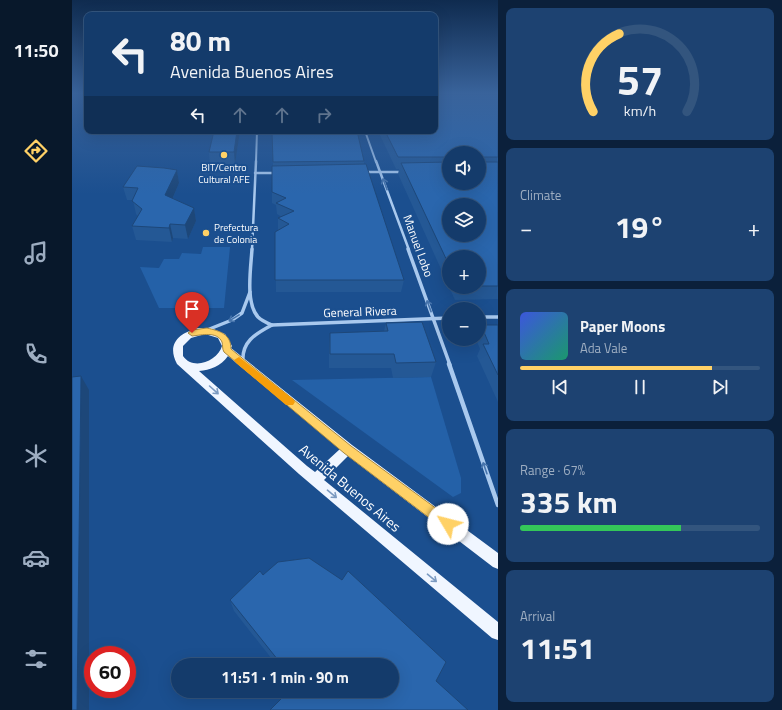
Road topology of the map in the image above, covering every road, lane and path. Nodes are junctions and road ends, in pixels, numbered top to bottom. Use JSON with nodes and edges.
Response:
{"nodes":[{"id":1,"x":257,"y":134,"type":"edge"},
{"id":2,"x":367,"y":134,"type":"edge"},
{"id":3,"x":357,"y":172,"type":"edge"},
{"id":4,"x":381,"y":172,"type":"junction"},
{"id":5,"x":411,"y":172,"type":"edge"},
{"id":6,"x":255,"y":173,"type":"junction"},
{"id":7,"x":278,"y":173,"type":"edge"},
{"id":8,"x":250,"y":292,"type":"junction"},
{"id":9,"x":498,"y":317,"type":"edge"},
{"id":10,"x":442,"y":318,"type":"edge"},
{"id":11,"x":486,"y":318,"type":"edge"},
{"id":12,"x":434,"y":319,"type":"junction"},
{"id":13,"x":272,"y":325,"type":"junction"},
{"id":14,"x":205,"y":331,"type":"junction"},
{"id":15,"x":227,"y":350,"type":"junction"},
{"id":16,"x":185,"y":364,"type":"junction"},
{"id":17,"x":244,"y":364,"type":"junction"},
{"id":18,"x":348,"y":449,"type":"junction"},
{"id":19,"x":315,"y":480,"type":"junction"},
{"id":20,"x":498,"y":505,"type":"edge"},
{"id":21,"x":498,"y":562,"type":"edge"},
{"id":22,"x":498,"y":632,"type":"edge"}],
"edges":[{"from":1,"to":6,"type":"street"},
{"from":2,"to":4,"type":"street","name":"Manuel Lobo"},
{"from":3,"to":4,"type":"street"},
{"from":4,"to":5,"type":"street"},
{"from":12,"to":4,"type":"street","name":"Manuel Lobo","one_way":true},
{"from":6,"to":7,"type":"street"},
{"from":6,"to":8,"type":"street"},
{"from":8,"to":13,"type":"street"},
{"from":8,"to":14,"type":"street","one_way":true},
{"from":9,"to":11,"type":"street"},
{"from":10,"to":12,"type":"street","name":"General Rivera"},
{"from":12,"to":13,"type":"street","name":"General Rivera"},
{"from":20,"to":12,"type":"street","name":"Manuel Lobo","one_way":true},
{"from":13,"to":17,"type":"street"},
{"from":14,"to":15,"type":"main road"},
{"from":14,"to":16,"type":"main road","name":"Avenida Buenos Aires"},
{"from":15,"to":16,"type":"main road"},
{"from":15,"to":17,"type":"main road"},
{"from":16,"to":19,"type":"main road","name":"Avenida Buenos Aires","one_way":true},
{"from":17,"to":18,"type":"main road"},
{"from":18,"to":19,"type":"main road"},
{"from":18,"to":21,"type":"main road"},
{"from":19,"to":22,"type":"main road","name":"Avenida Buenos Aires","one_way":true}]}
